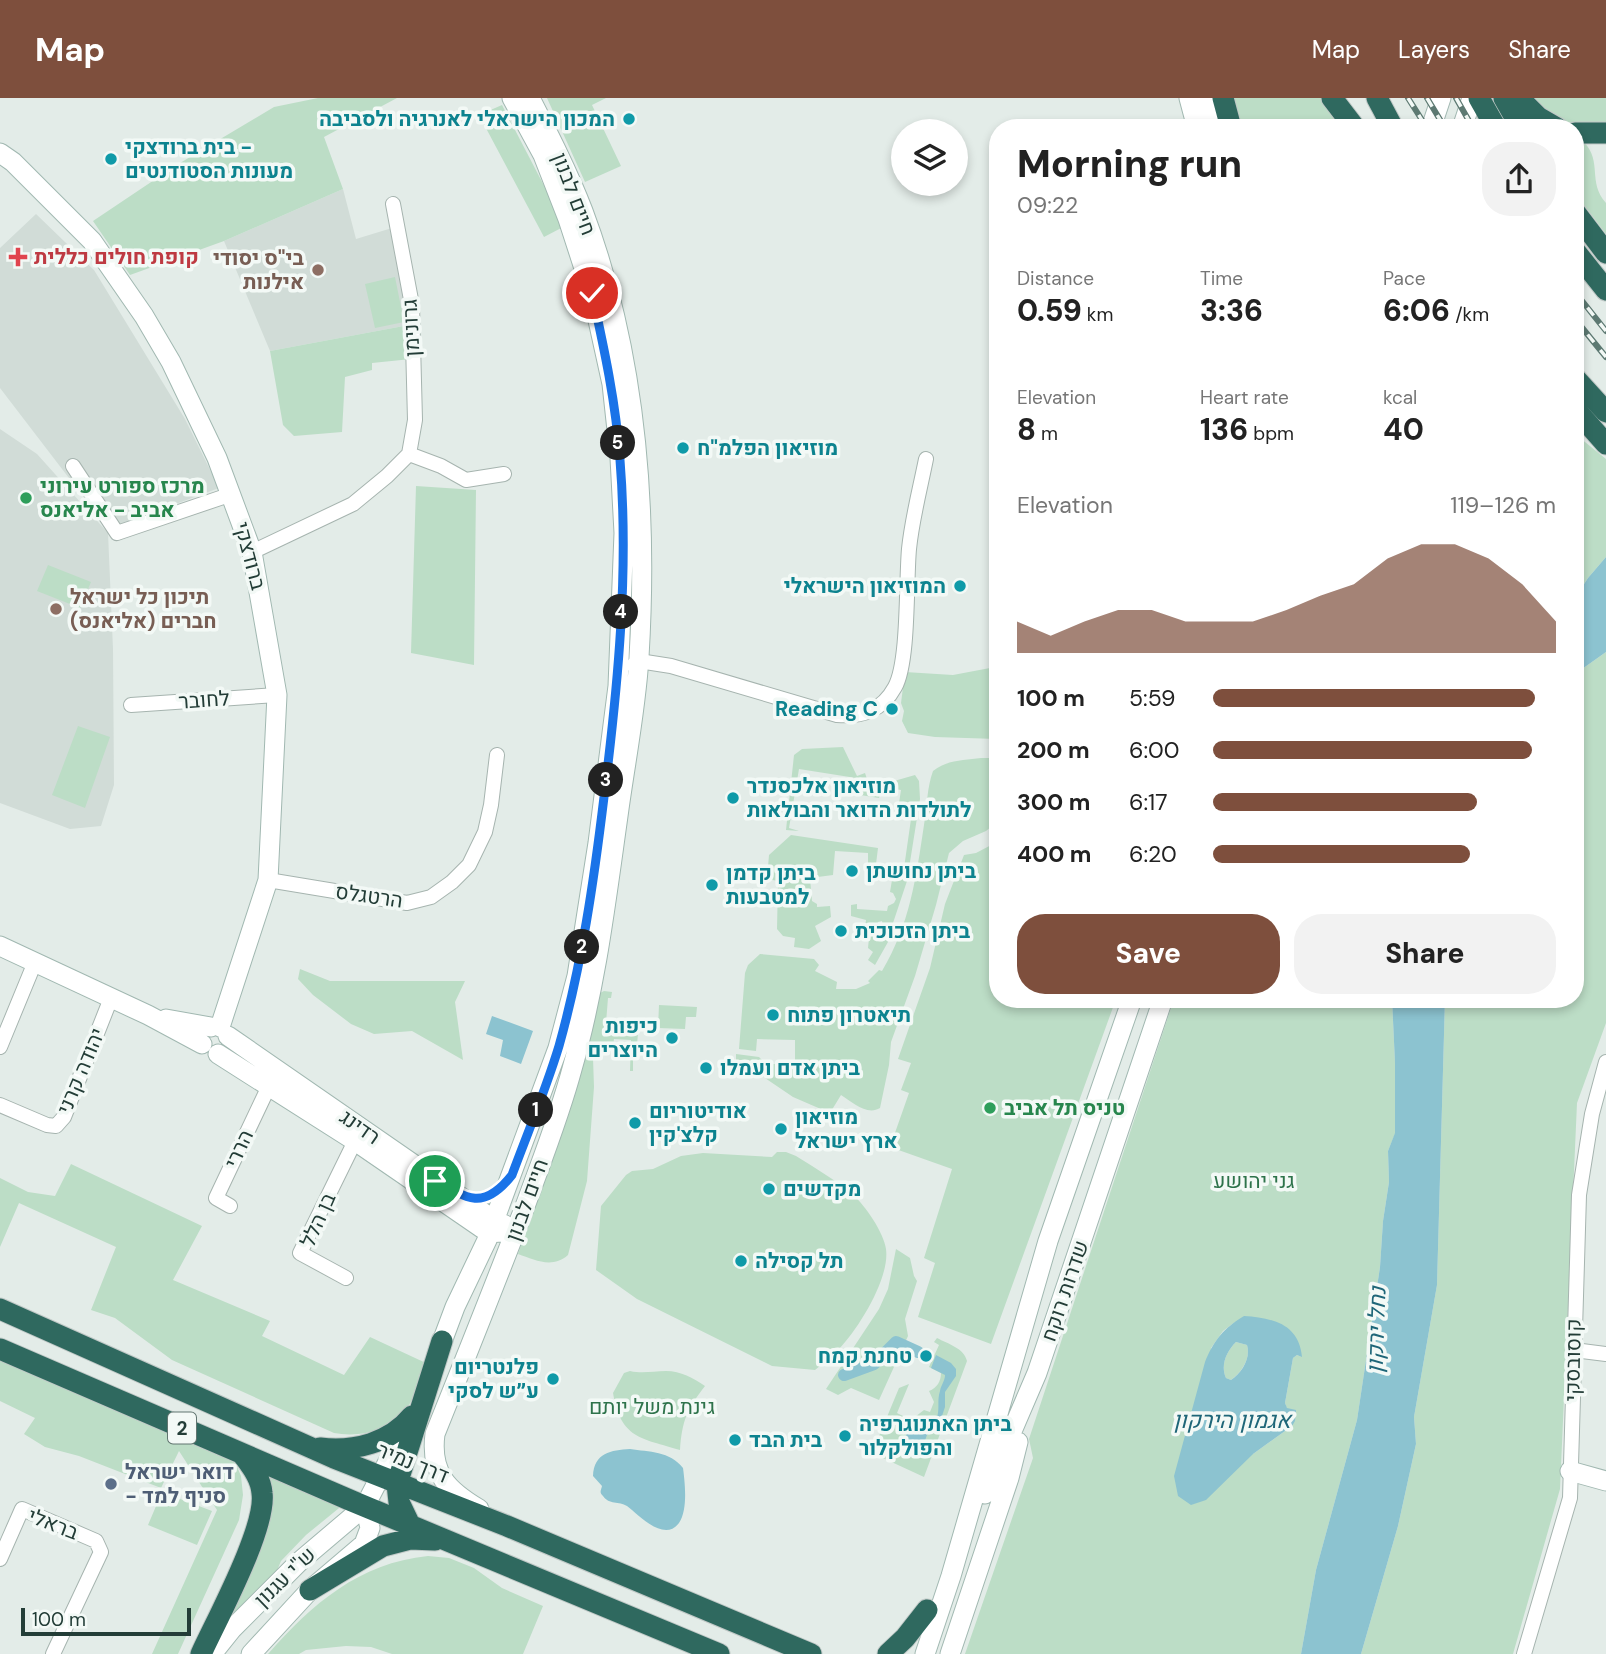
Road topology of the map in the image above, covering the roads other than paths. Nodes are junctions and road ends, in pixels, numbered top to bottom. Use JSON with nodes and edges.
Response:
{"nodes":[{"id":1,"x":512,"y":98,"type":"edge"},
{"id":2,"x":1189,"y":98,"type":"edge"},
{"id":3,"x":1206,"y":98,"type":"edge"},
{"id":4,"x":1223,"y":98,"type":"edge"},
{"id":5,"x":1377,"y":98,"type":"edge"},
{"id":6,"x":1441,"y":98,"type":"edge"},
{"id":7,"x":1472,"y":98,"type":"edge"},
{"id":8,"x":1479,"y":98,"type":"edge"},
{"id":9,"x":1504,"y":98,"type":"edge"},
{"id":10,"x":1522,"y":101,"type":"edge"},
{"id":11,"x":535,"y":102,"type":"edge"},
{"id":12,"x":1195,"y":119,"type":"edge"},
{"id":13,"x":1211,"y":119,"type":"edge"},
{"id":14,"x":1229,"y":119,"type":"edge"},
{"id":15,"x":1388,"y":119,"type":"edge"},
{"id":16,"x":1434,"y":119,"type":"edge"},
{"id":17,"x":1465,"y":119,"type":"edge"},
{"id":18,"x":1491,"y":119,"type":"edge"},
{"id":19,"x":1516,"y":119,"type":"edge"},
{"id":20,"x":1541,"y":119,"type":"edge"},
{"id":21,"x":1584,"y":133,"type":"edge"},
{"id":22,"x":1606,"y":133,"type":"edge"},
{"id":23,"x":0,"y":153,"type":"edge"},
{"id":24,"x":393,"y":204,"type":"dead end"},
{"id":25,"x":1584,"y":224,"type":"edge"},
{"id":26,"x":1606,"y":253,"type":"edge"},
{"id":27,"x":1584,"y":262,"type":"edge"},
{"id":28,"x":1606,"y":289,"type":"edge"},
{"id":29,"x":1584,"y":388,"type":"edge"},
{"id":30,"x":1606,"y":412,"type":"edge"},
{"id":31,"x":1584,"y":419,"type":"edge"},
{"id":32,"x":1584,"y":433,"type":"edge"},
{"id":33,"x":1606,"y":444,"type":"edge"},
{"id":34,"x":1606,"y":450,"type":"edge"},
{"id":35,"x":409,"y":454,"type":"junction"},
{"id":36,"x":926,"y":459,"type":"dead end"},
{"id":37,"x":73,"y":466,"type":"dead end"},
{"id":38,"x":504,"y":474,"type":"dead end"},
{"id":39,"x":232,"y":494,"type":"junction"},
{"id":40,"x":252,"y":551,"type":"junction"},
{"id":41,"x":639,"y":661,"type":"junction"},
{"id":42,"x":618,"y":686,"type":"junction"},
{"id":43,"x":277,"y":695,"type":"junction"},
{"id":44,"x":131,"y":705,"type":"dead end"},
{"id":45,"x":498,"y":755,"type":"dead end"},
{"id":46,"x":268,"y":880,"type":"junction"},
{"id":47,"x":0,"y":946,"type":"edge"},
{"id":48,"x":35,"y":962,"type":"junction"},
{"id":49,"x":111,"y":999,"type":"junction"},
{"id":50,"x":1129,"y":1008,"type":"edge"},
{"id":51,"x":1160,"y":1008,"type":"edge"},
{"id":52,"x":216,"y":1038,"type":"junction"},
{"id":53,"x":0,"y":1047,"type":"edge"},
{"id":54,"x":1606,"y":1062,"type":"edge"},
{"id":55,"x":269,"y":1086,"type":"junction"},
{"id":56,"x":0,"y":1105,"type":"edge"},
{"id":57,"x":355,"y":1141,"type":"junction"},
{"id":58,"x":512,"y":1175,"type":"junction"},
{"id":59,"x":429,"y":1182,"type":"junction"},
{"id":60,"x":456,"y":1202,"type":"junction"},
{"id":61,"x":230,"y":1206,"type":"dead end"},
{"id":62,"x":491,"y":1227,"type":"junction"},
{"id":63,"x":516,"y":1230,"type":"junction"},
{"id":64,"x":1048,"y":1241,"type":"junction"},
{"id":65,"x":346,"y":1278,"type":"dead end"},
{"id":66,"x":455,"y":1307,"type":"junction"},
{"id":67,"x":0,"y":1309,"type":"edge"},
{"id":68,"x":442,"y":1341,"type":"junction"},
{"id":69,"x":0,"y":1349,"type":"edge"},
{"id":70,"x":1574,"y":1350,"type":"junction"},
{"id":71,"x":1606,"y":1354,"type":"edge"},
{"id":72,"x":1037,"y":1373,"type":"junction"},
{"id":73,"x":412,"y":1416,"type":"junction"},
{"id":74,"x":308,"y":1445,"type":"junction"},
{"id":75,"x":243,"y":1455,"type":"junction"},
{"id":76,"x":334,"y":1458,"type":"junction"},
{"id":77,"x":1570,"y":1471,"type":"junction"},
{"id":78,"x":389,"y":1480,"type":"junction"},
{"id":79,"x":1606,"y":1481,"type":"edge"},
{"id":80,"x":365,"y":1506,"type":"junction"},
{"id":81,"x":410,"y":1525,"type":"junction"},
{"id":82,"x":507,"y":1526,"type":"junction"},
{"id":83,"x":448,"y":1541,"type":"junction"},
{"id":84,"x":0,"y":1559,"type":"edge"},
{"id":85,"x":951,"y":1576,"type":"junction"},
{"id":86,"x":310,"y":1590,"type":"junction"},
{"id":87,"x":927,"y":1610,"type":"junction"},
{"id":88,"x":52,"y":1654,"type":"edge"},
{"id":89,"x":201,"y":1654,"type":"edge"},
{"id":90,"x":212,"y":1654,"type":"edge"},
{"id":91,"x":251,"y":1654,"type":"edge"},
{"id":92,"x":719,"y":1654,"type":"edge"},
{"id":93,"x":811,"y":1654,"type":"edge"},
{"id":94,"x":888,"y":1654,"type":"edge"},
{"id":95,"x":913,"y":1654,"type":"edge"},
{"id":96,"x":925,"y":1654,"type":"edge"},
{"id":97,"x":950,"y":1654,"type":"edge"},
{"id":98,"x":1524,"y":1654,"type":"edge"}],
"edges":[{"from":1,"to":42,"type":"main road","name":"חיים לבנון"},
{"from":2,"to":12,"type":"main road"},
{"from":3,"to":13,"type":"main road"},
{"from":4,"to":14,"type":"highway"},
{"from":5,"to":15,"type":"highway"},
{"from":6,"to":16,"type":"main road"},
{"from":7,"to":17,"type":"main road"},
{"from":8,"to":18,"type":"highway"},
{"from":9,"to":19,"type":"highway"},
{"from":10,"to":20,"type":"highway"},
{"from":11,"to":41,"type":"main road","name":"חיים לבנון"},
{"from":21,"to":22,"type":"highway"},
{"from":23,"to":39,"type":"main road","name":"ברודצקי"},
{"from":24,"to":35,"type":"street","name":"גרונימן"},
{"from":25,"to":26,"type":"highway"},
{"from":27,"to":28,"type":"highway"},
{"from":29,"to":30,"type":"highway"},
{"from":31,"to":33,"type":"highway"},
{"from":32,"to":34,"type":"highway"},
{"from":35,"to":38,"type":"street"},
{"from":35,"to":40,"type":"street"},
{"from":36,"to":41,"type":"street"},
{"from":37,"to":39,"type":"street"},
{"from":39,"to":40,"type":"main road","name":"ברודצקי"},
{"from":40,"to":43,"type":"main road","name":"ברודצקי"},
{"from":41,"to":42,"type":"street"},
{"from":41,"to":63,"type":"main road","name":"חיים לבנון"},
{"from":42,"to":58,"type":"main road","name":"חיים לבנון"},
{"from":43,"to":44,"type":"street","name":"לחובר"},
{"from":43,"to":46,"type":"main road","name":"ברודצקי"},
{"from":45,"to":46,"type":"street","name":"הרטגלס"},
{"from":46,"to":52,"type":"main road","name":"ברודצקי"},
{"from":47,"to":48,"type":"main road","name":"רדינג"},
{"from":48,"to":49,"type":"main road","name":"רדינג"},
{"from":48,"to":53,"type":"street"},
{"from":49,"to":52,"type":"main road","name":"רדינג"},
{"from":49,"to":56,"type":"street","name":"יהודה קרני"},
{"from":50,"to":64,"type":"main road","name":"שדרות רוקח"},
{"from":51,"to":72,"type":"main road","name":"שדרות רוקח"},
{"from":52,"to":55,"type":"main road","name":"רדינג"},
{"from":52,"to":59,"type":"main road","name":"רדינג"},
{"from":54,"to":70,"type":"street","name":"קוסובסקי"},
{"from":55,"to":57,"type":"main road","name":"רדינג"},
{"from":55,"to":61,"type":"street","name":"הררי"},
{"from":57,"to":59,"type":"main road","name":"רדינג"},
{"from":57,"to":65,"type":"street","name":"בן הלל"},
{"from":58,"to":60,"type":"main road"},
{"from":58,"to":62,"type":"main road","name":"חיים לבנון"},
{"from":59,"to":60,"type":"main road","name":"רדינג"},
{"from":60,"to":62,"type":"main road","name":"רדינג"},
{"from":60,"to":66,"type":"main road"},
{"from":62,"to":63,"type":"main road","name":"רדינג"},
{"from":62,"to":66,"type":"main road","name":"חיים לבנון"},
{"from":63,"to":82,"type":"main road","name":"חיים לבנון"},
{"from":64,"to":85,"type":"main road","name":"שדרות רוקח"},
{"from":64,"to":87,"type":"main road"},
{"from":66,"to":68,"type":"main road","name":"חיים לבנון"},
{"from":67,"to":74,"type":"highway","name":"דרך נמיר","number":"2"},
{"from":68,"to":73,"type":"main road","name":"חיים לבנון"},
{"from":68,"to":78,"type":"highway"},
{"from":69,"to":75,"type":"highway","number":"2"},
{"from":70,"to":71,"type":"street"},
{"from":70,"to":77,"type":"street","name":"קוסובסקי"},
{"from":72,"to":85,"type":"main road","name":"שדרות רוקח"},
{"from":72,"to":97,"type":"main road"},
{"from":73,"to":74,"type":"highway"},
{"from":73,"to":78,"type":"main road","name":"חיים לבנון"},
{"from":74,"to":76,"type":"highway","name":"דרך נמיר","number":"2"},
{"from":75,"to":80,"type":"highway","number":"2"},
{"from":75,"to":89,"type":"highway"},
{"from":76,"to":78,"type":"highway","name":"דרך נמיר","number":"2"},
{"from":76,"to":80,"type":"highway"},
{"from":77,"to":79,"type":"main road"},
{"from":77,"to":98,"type":"street","name":"קוסובסקי"},
{"from":78,"to":80,"type":"highway"},
{"from":78,"to":81,"type":"highway"},
{"from":78,"to":82,"type":"highway","name":"דרך נמיר","number":"2"},
{"from":80,"to":81,"type":"highway","number":"2"},
{"from":80,"to":86,"type":"main road","name":"ש''י עגנון"},
{"from":80,"to":90,"type":"main road","name":"ש''י עגנון"},
{"from":81,"to":83,"type":"highway","number":"2"},
{"from":82,"to":93,"type":"highway","name":"דרך נמיר","number":"2"},
{"from":83,"to":86,"type":"highway"},
{"from":83,"to":92,"type":"highway","number":"2"},
{"from":84,"to":88,"type":"street","name":"בראלי"},
{"from":85,"to":96,"type":"main road","name":"שדרות רוקח"},
{"from":86,"to":91,"type":"main road","name":"ש''י עגנון"},
{"from":87,"to":94,"type":"highway"},
{"from":87,"to":95,"type":"main road"}]}
